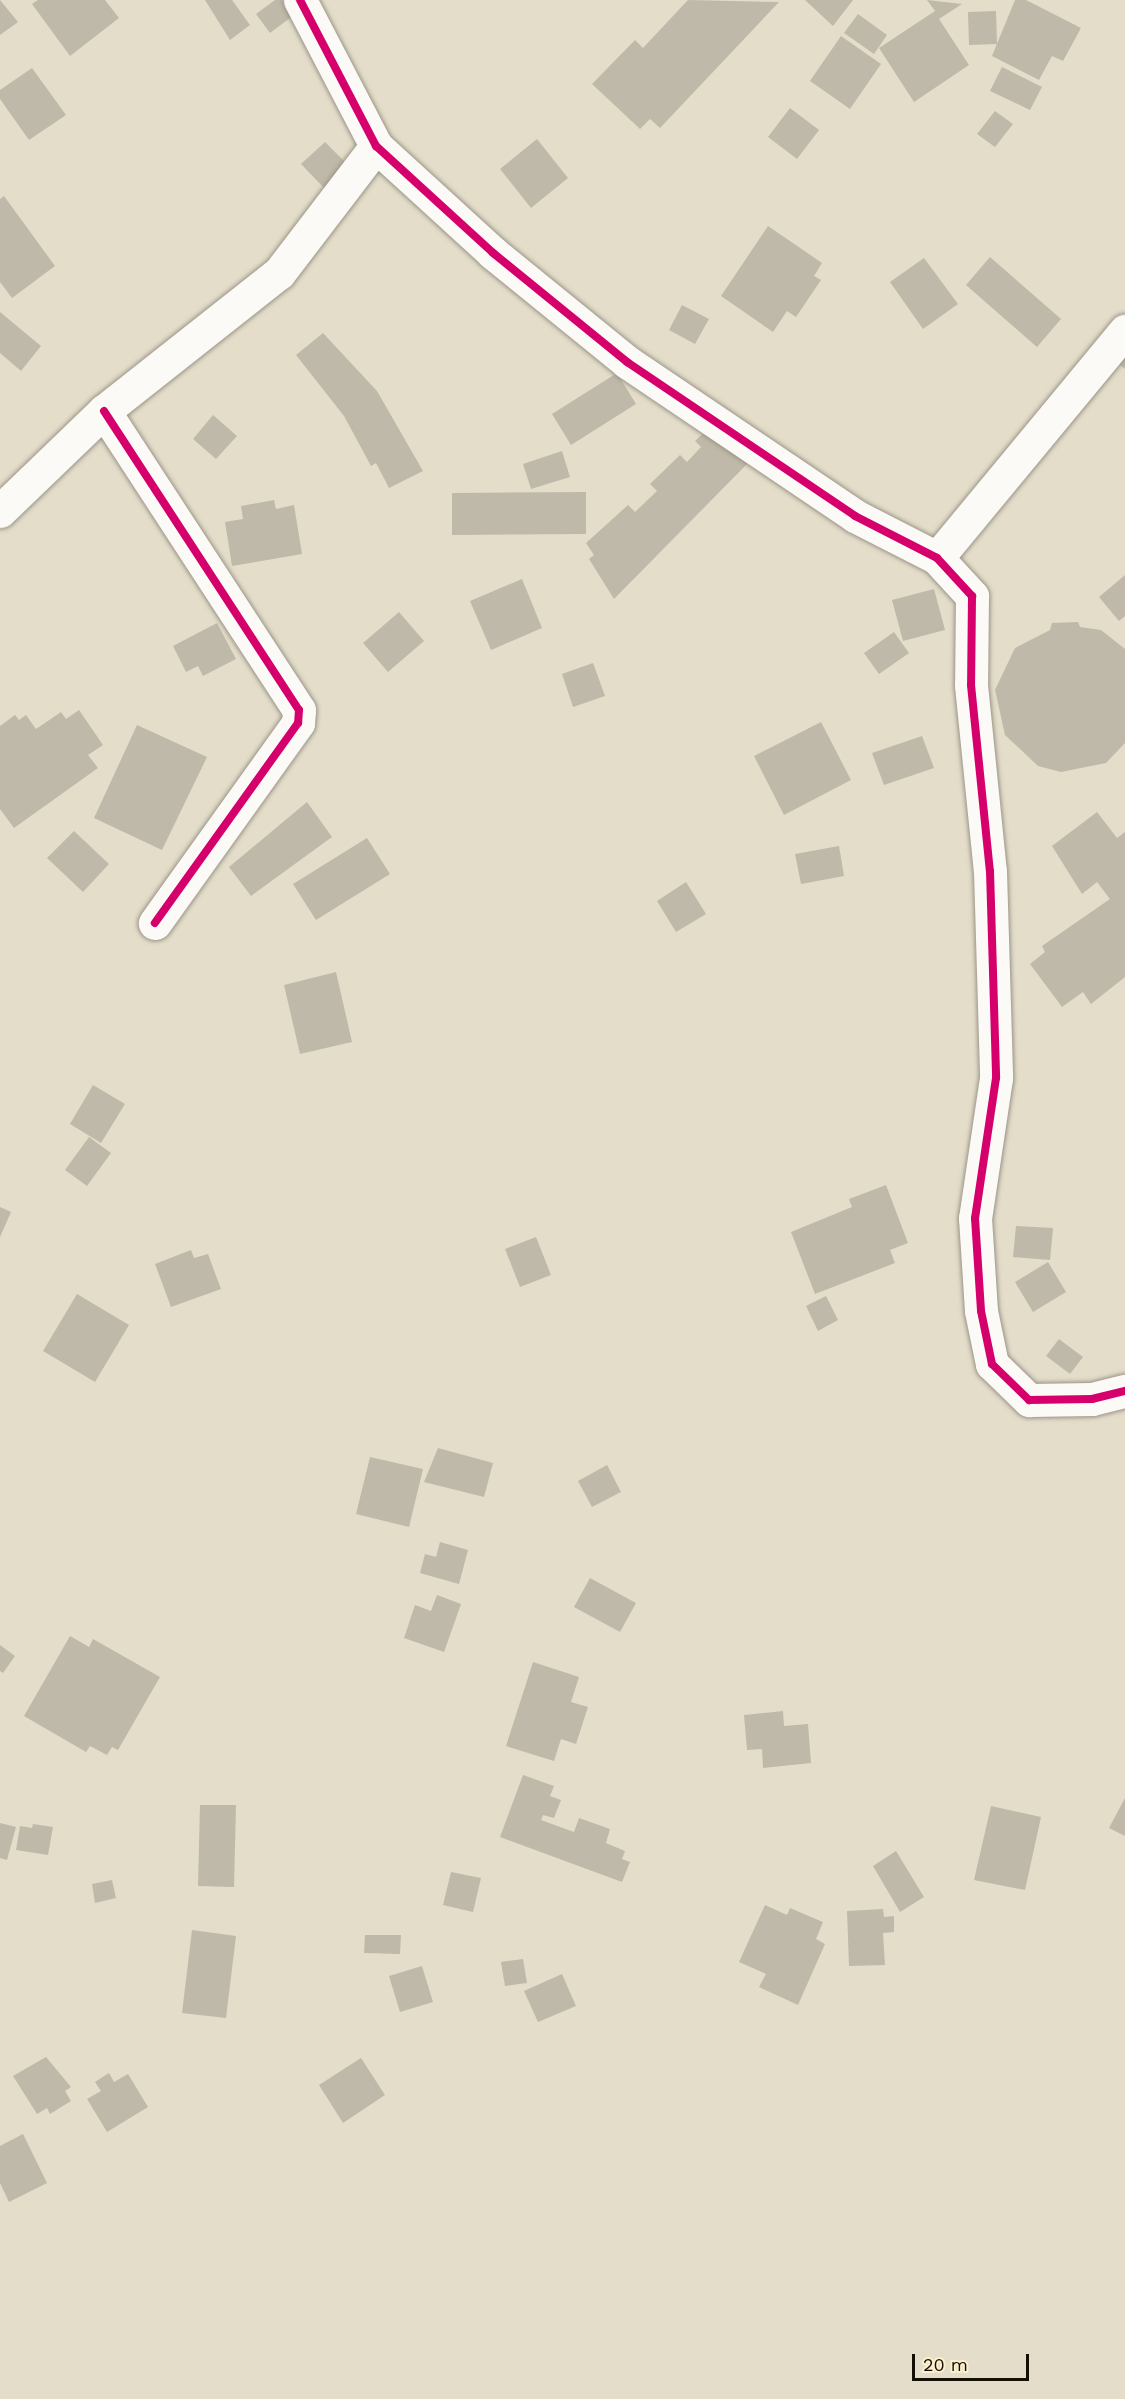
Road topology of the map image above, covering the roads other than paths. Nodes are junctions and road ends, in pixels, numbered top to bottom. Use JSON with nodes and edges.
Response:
{"nodes":[{"id":1,"x":300,"y":0,"type":"edge"},
{"id":2,"x":376,"y":146,"type":"junction"},
{"id":3,"x":1125,"y":331,"type":"edge"},
{"id":4,"x":104,"y":411,"type":"junction"},
{"id":5,"x":0,"y":512,"type":"edge"},
{"id":6,"x":937,"y":558,"type":"junction"},
{"id":7,"x":155,"y":923,"type":"dead end"},
{"id":8,"x":1125,"y":1391,"type":"edge"}],
"edges":[{"from":1,"to":2,"type":"street"},
{"from":2,"to":4,"type":"street"},
{"from":2,"to":6,"type":"street"},
{"from":3,"to":6,"type":"street"},
{"from":4,"to":5,"type":"street"},
{"from":4,"to":7,"type":"street"},
{"from":6,"to":8,"type":"street"}]}
